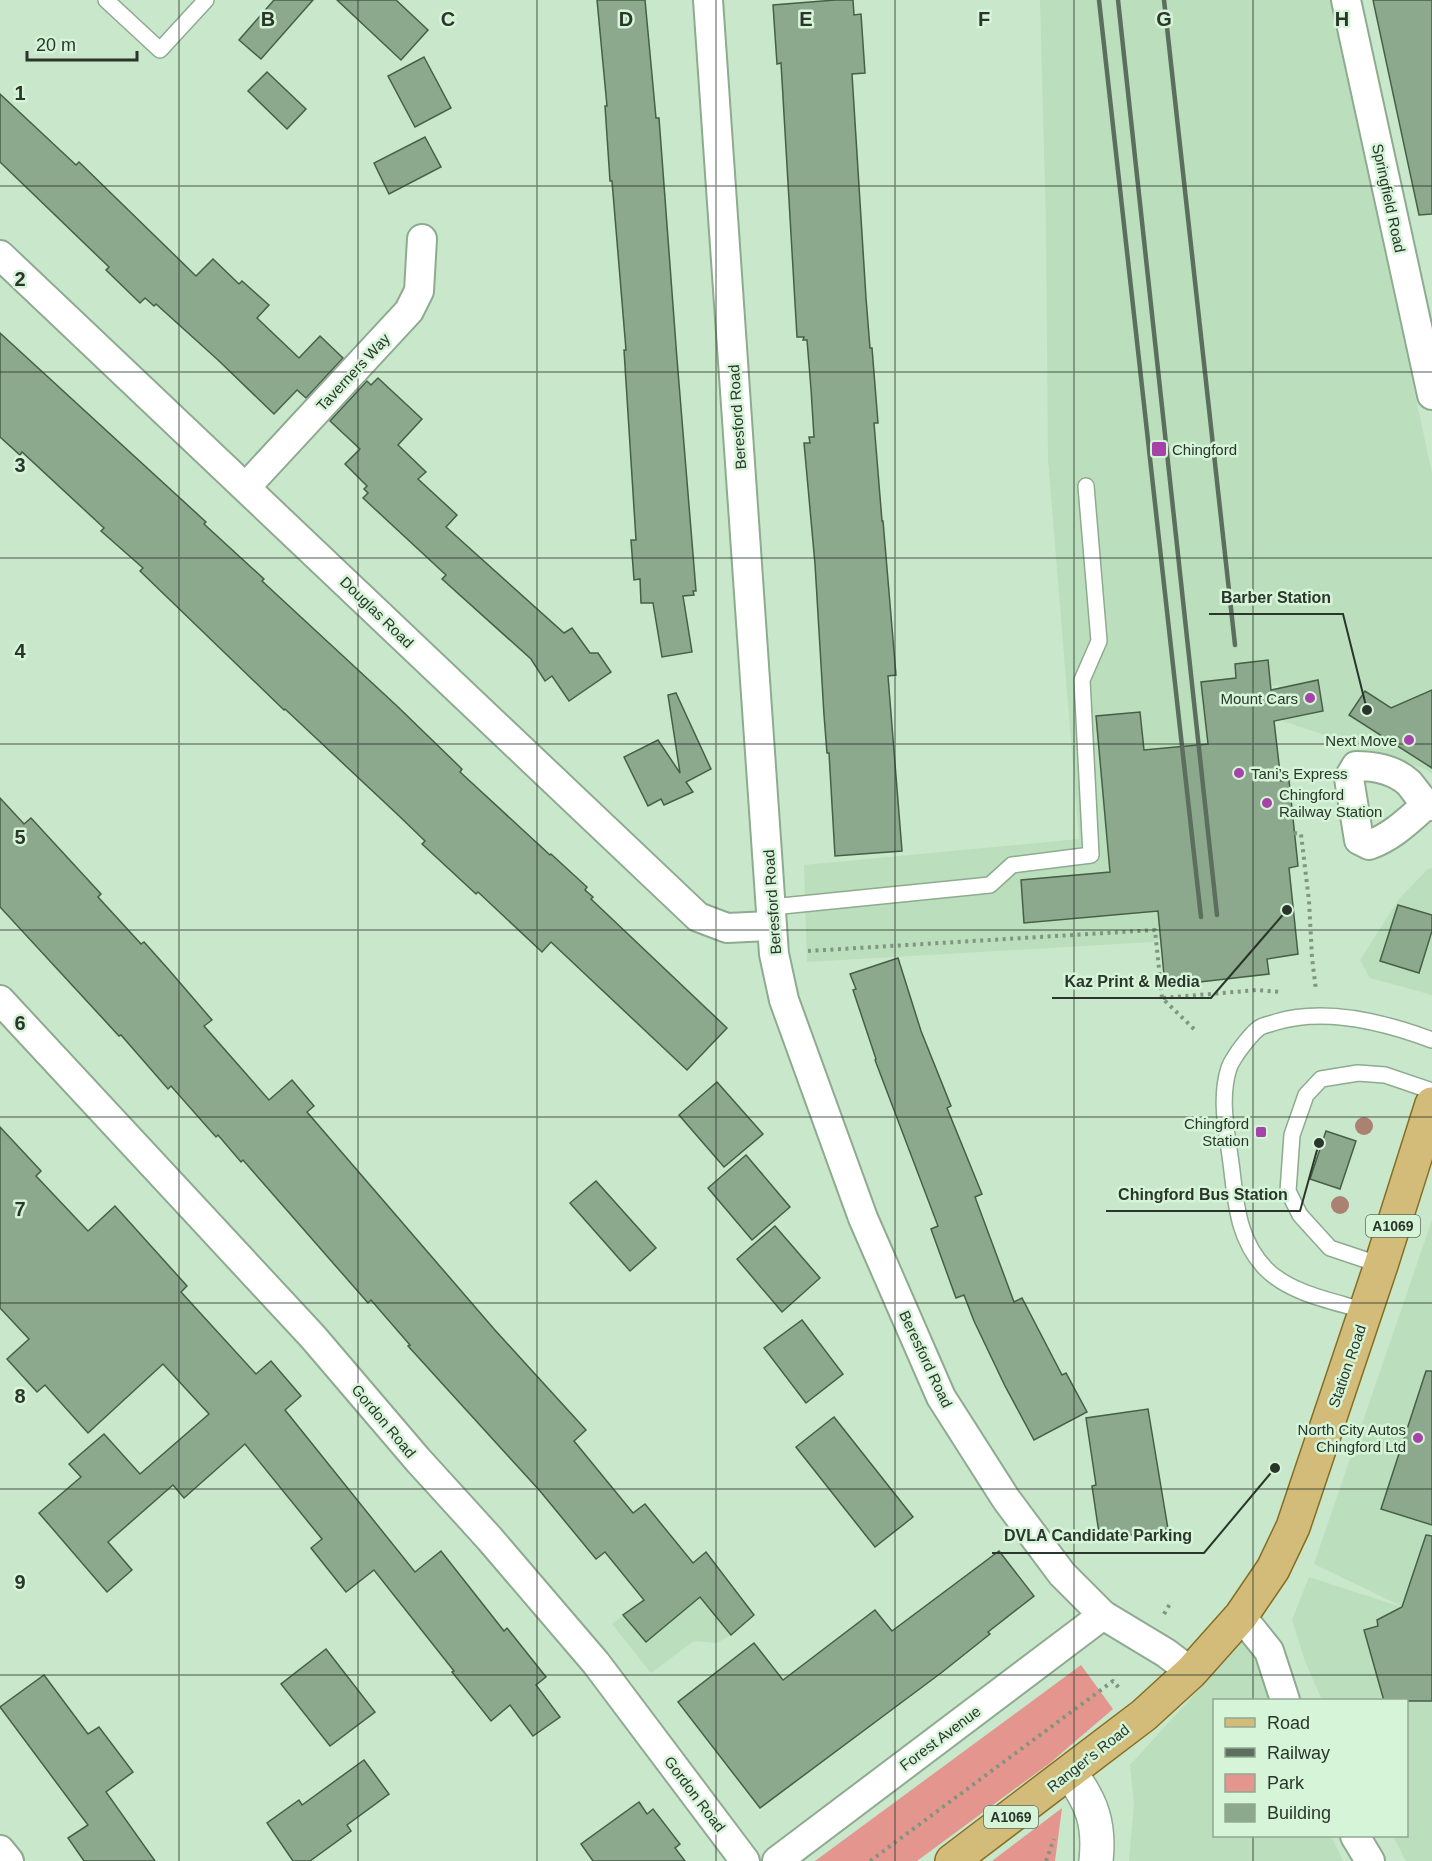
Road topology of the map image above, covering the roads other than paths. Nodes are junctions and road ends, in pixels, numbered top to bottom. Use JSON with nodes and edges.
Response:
{"nodes":[{"id":1,"x":106,"y":0,"type":"edge"},
{"id":2,"x":206,"y":0,"type":"edge"},
{"id":3,"x":708,"y":0,"type":"edge"},
{"id":4,"x":1346,"y":0,"type":"edge"},
{"id":5,"x":422,"y":239,"type":"dead end"},
{"id":6,"x":0,"y":255,"type":"edge"},
{"id":7,"x":1432,"y":395,"type":"edge"},
{"id":8,"x":1086,"y":486,"type":"dead end"},
{"id":9,"x":246,"y":487,"type":"junction"},
{"id":10,"x":773,"y":929,"type":"junction"},
{"id":11,"x":0,"y":1000,"type":"edge"},
{"id":12,"x":1432,"y":1040,"type":"edge"},
{"id":13,"x":1432,"y":1091,"type":"edge"},
{"id":14,"x":1432,"y":1104,"type":"edge"},
{"id":15,"x":1381,"y":1265,"type":"junction"},
{"id":16,"x":1366,"y":1311,"type":"junction"},
{"id":17,"x":1103,"y":1615,"type":"junction"},
{"id":18,"x":1241,"y":1616,"type":"junction"},
{"id":19,"x":1191,"y":1672,"type":"junction"},
{"id":20,"x":1284,"y":1699,"type":"edge"},
{"id":21,"x":1070,"y":1773,"type":"junction"},
{"id":22,"x":1356,"y":1837,"type":"edge"},
{"id":23,"x":0,"y":1850,"type":"edge"},
{"id":24,"x":9,"y":1861,"type":"edge"},
{"id":25,"x":745,"y":1861,"type":"edge"},
{"id":26,"x":777,"y":1861,"type":"edge"},
{"id":27,"x":952,"y":1861,"type":"edge"},
{"id":28,"x":1096,"y":1861,"type":"edge"},
{"id":29,"x":1370,"y":1861,"type":"edge"}],
"edges":[{"from":1,"to":2,"type":"lane"},
{"from":3,"to":10,"type":"street","name":"Beresford Road"},
{"from":4,"to":7,"type":"street","name":"Springfield Road"},
{"from":5,"to":9,"type":"street","name":"Taverners Way"},
{"from":6,"to":9,"type":"street","name":"Douglas Road"},
{"from":8,"to":10,"type":"lane"},
{"from":9,"to":10,"type":"street","name":"Douglas Road"},
{"from":10,"to":17,"type":"street","name":"Beresford Road"},
{"from":11,"to":25,"type":"street","name":"Gordon Road"},
{"from":12,"to":16,"type":"lane"},
{"from":13,"to":15,"type":"lane"},
{"from":14,"to":15,"type":"main road","name":"Station Road","number":"A1069"},
{"from":15,"to":16,"type":"main road","name":"Station Road","number":"A1069"},
{"from":16,"to":18,"type":"main road","name":"Station Road","number":"A1069"},
{"from":17,"to":19,"type":"street","name":"Beresford Road"},
{"from":17,"to":26,"type":"street","name":"Forest Avenue"},
{"from":18,"to":19,"type":"main road","name":"Station Road","number":"A1069"},
{"from":18,"to":20,"type":"street"},
{"from":19,"to":21,"type":"main road","name":"Ranger's Road","number":"A1069"},
{"from":21,"to":27,"type":"main road","name":"Ranger's Road","number":"A1069"},
{"from":21,"to":28,"type":"street"},
{"from":22,"to":29,"type":"street"},
{"from":23,"to":24,"type":"street"}]}
